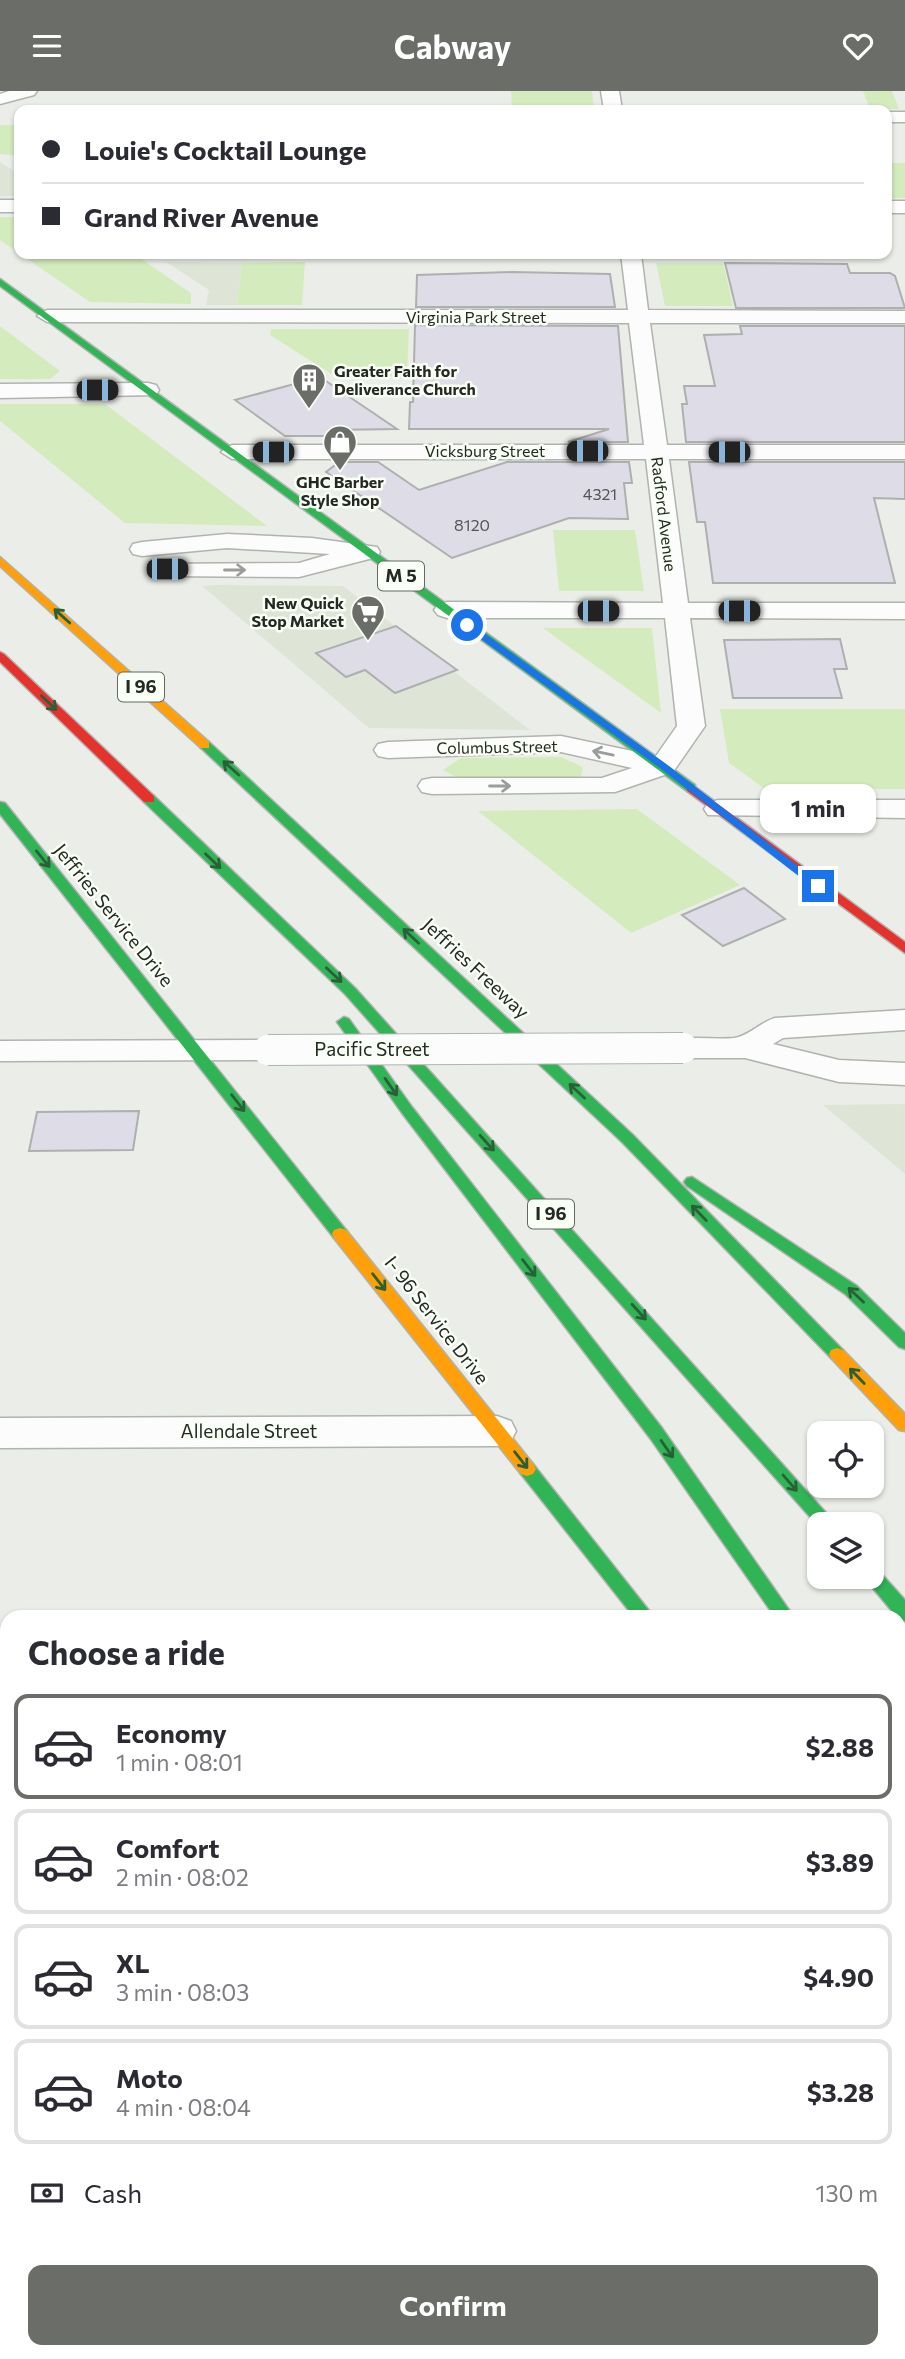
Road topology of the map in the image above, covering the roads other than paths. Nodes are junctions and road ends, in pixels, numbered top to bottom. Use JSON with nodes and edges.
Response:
{"nodes":[{"id":1,"x":27,"y":91,"type":"edge"},
{"id":2,"x":0,"y":99,"type":"edge"},
{"id":3,"x":632,"y":259,"type":"edge"},
{"id":4,"x":0,"y":282,"type":"edge"},
{"id":5,"x":47,"y":316,"type":"junction"},
{"id":6,"x":639,"y":317,"type":"junction"},
{"id":7,"x":905,"y":317,"type":"edge"},
{"id":8,"x":148,"y":390,"type":"junction"},
{"id":9,"x":0,"y":391,"type":"edge"},
{"id":10,"x":232,"y":452,"type":"junction"},
{"id":11,"x":656,"y":452,"type":"junction"},
{"id":12,"x":905,"y":452,"type":"edge"},
{"id":13,"x":142,"y":549,"type":"dead end"},
{"id":14,"x":368,"y":552,"type":"junction"},
{"id":15,"x":0,"y":560,"type":"edge"},
{"id":16,"x":167,"y":569,"type":"dead end"},
{"id":17,"x":447,"y":610,"type":"junction"},
{"id":18,"x":677,"y":611,"type":"junction"},
{"id":19,"x":905,"y":611,"type":"edge"},
{"id":20,"x":0,"y":656,"type":"edge"},
{"id":21,"x":388,"y":750,"type":"dead end"},
{"id":22,"x":663,"y":766,"type":"junction"},
{"id":23,"x":432,"y":786,"type":"dead end"},
{"id":24,"x":0,"y":806,"type":"edge"},
{"id":25,"x":718,"y":809,"type":"junction"},
{"id":26,"x":905,"y":809,"type":"edge"},
{"id":27,"x":266,"y":912,"type":"junction"},
{"id":28,"x":905,"y":949,"type":"edge"},
{"id":29,"x":313,"y":978,"type":"dead end"},
{"id":30,"x":337,"y":1011,"type":"dead end"},
{"id":31,"x":905,"y":1020,"type":"edge"},
{"id":32,"x":745,"y":1048,"type":"junction"},
{"id":33,"x":195,"y":1050,"type":"junction"},
{"id":34,"x":0,"y":1051,"type":"edge"},
{"id":35,"x":905,"y":1074,"type":"edge"},
{"id":36,"x":627,"y":1138,"type":"junction"},
{"id":37,"x":905,"y":1343,"type":"edge"},
{"id":38,"x":905,"y":1425,"type":"edge"},
{"id":39,"x":497,"y":1430,"type":"junction"},
{"id":40,"x":0,"y":1433,"type":"edge"},
{"id":41,"x":816,"y":1512,"type":"edge"},
{"id":42,"x":884,"y":1589,"type":"edge"},
{"id":43,"x":639,"y":1610,"type":"edge"},
{"id":44,"x":780,"y":1610,"type":"edge"},
{"id":45,"x":902,"y":1610,"type":"edge"}],
"edges":[{"from":1,"to":2,"type":"street"},
{"from":3,"to":6,"type":"street","name":"Radford Avenue"},
{"from":4,"to":5,"type":"main road","number":"M 5"},
{"from":5,"to":6,"type":"street","name":"Virginia Park Street"},
{"from":5,"to":8,"type":"main road","number":"M 5"},
{"from":6,"to":7,"type":"street","name":"Virginia Park Street"},
{"from":6,"to":11,"type":"street","name":"Radford Avenue"},
{"from":8,"to":9,"type":"street"},
{"from":8,"to":10,"type":"main road","number":"M 5"},
{"from":10,"to":11,"type":"street","name":"Vicksburg Street"},
{"from":10,"to":14,"type":"main road","number":"M 5"},
{"from":11,"to":12,"type":"street","name":"Vicksburg Street"},
{"from":11,"to":18,"type":"street","name":"Radford Avenue"},
{"from":13,"to":14,"type":"street"},
{"from":16,"to":14,"type":"street","one_way":true},
{"from":14,"to":17,"type":"main road","number":"M 5"},
{"from":36,"to":15,"type":"main road","name":"Jeffries Freeway","number":"I 96","one_way":true},
{"from":17,"to":18,"type":"street"},
{"from":17,"to":22,"type":"main road","number":"M 5"},
{"from":18,"to":19,"type":"street"},
{"from":18,"to":22,"type":"street","name":"Radford Avenue"},
{"from":20,"to":27,"type":"main road","number":"I 96","one_way":true},
{"from":22,"to":21,"type":"street","name":"Columbus Street","one_way":true},
{"from":23,"to":22,"type":"street","name":"Columbus Street","one_way":true},
{"from":22,"to":25,"type":"main road","number":"M 5"},
{"from":24,"to":33,"type":"main road","name":"Jeffries Service Drive","one_way":true},
{"from":25,"to":26,"type":"street"},
{"from":25,"to":28,"type":"main road","number":"M 5"},
{"from":27,"to":29,"type":"main road"},
{"from":27,"to":41,"type":"main road","number":"I 96","one_way":true},
{"from":30,"to":44,"type":"main road","one_way":true},
{"from":31,"to":32,"type":"street"},
{"from":32,"to":33,"type":"street","name":"Pacific Street","bridge":true},
{"from":32,"to":35,"type":"street","name":"Pacific Street"},
{"from":33,"to":34,"type":"street","name":"Pacific Street"},
{"from":33,"to":39,"type":"main road","name":"I- 96 Service Drive","one_way":true},
{"from":37,"to":36,"type":"main road","one_way":true},
{"from":38,"to":36,"type":"main road","name":"Jeffries Freeway","number":"I 96","one_way":true},
{"from":39,"to":40,"type":"street","name":"Allendale Street"},
{"from":39,"to":43,"type":"main road","name":"I- 96 Service Drive","one_way":true},
{"from":42,"to":45,"type":"main road"}]}
